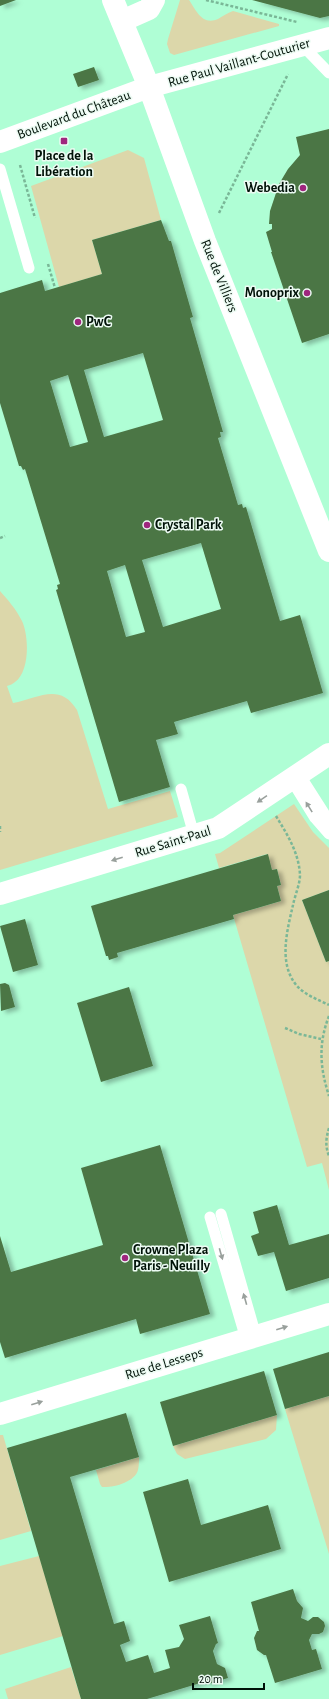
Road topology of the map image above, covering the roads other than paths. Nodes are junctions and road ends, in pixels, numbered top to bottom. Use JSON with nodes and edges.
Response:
{"nodes":[{"id":1,"x":113,"y":0,"type":"edge"},
{"id":2,"x":154,"y":0,"type":"edge"},
{"id":3,"x":122,"y":21,"type":"junction"},
{"id":4,"x":317,"y":41,"type":"edge"},
{"id":5,"x":329,"y":73,"type":"edge"},
{"id":6,"x":149,"y":87,"type":"junction"},
{"id":7,"x":0,"y":142,"type":"edge"},
{"id":8,"x":0,"y":169,"type":"edge"},
{"id":9,"x":28,"y":268,"type":"dead end"},
{"id":10,"x":329,"y":551,"type":"edge"},
{"id":11,"x":329,"y":754,"type":"edge"},
{"id":12,"x":295,"y":777,"type":"junction"},
{"id":13,"x":181,"y":790,"type":"dead end"},
{"id":14,"x":329,"y":821,"type":"edge"},
{"id":15,"x":329,"y":834,"type":"edge"},
{"id":16,"x":194,"y":835,"type":"junction"},
{"id":17,"x":0,"y":894,"type":"edge"},
{"id":18,"x":215,"y":1215,"type":"dead end"},
{"id":19,"x":329,"y":1314,"type":"edge"},
{"id":20,"x":251,"y":1338,"type":"junction"},
{"id":21,"x":0,"y":1414,"type":"edge"}],
"edges":[{"from":1,"to":3,"type":"street","name":"Rue de Villiers"},
{"from":2,"to":3,"type":"street"},
{"from":3,"to":6,"type":"street","name":"Rue de Villiers"},
{"from":4,"to":5,"type":"lane"},
{"from":4,"to":6,"type":"street","name":"Rue Paul Vaillant-Couturier"},
{"from":6,"to":7,"type":"street","name":"Boulevard du Château"},
{"from":6,"to":10,"type":"street","name":"Rue de Villiers"},
{"from":8,"to":9,"type":"lane"},
{"from":11,"to":12,"type":"street","name":"Rue Saint-Paul"},
{"from":12,"to":14,"type":"lane"},
{"from":15,"to":12,"type":"lane","one_way":true},
{"from":12,"to":16,"type":"street","name":"Rue Saint-Paul","one_way":true},
{"from":13,"to":16,"type":"lane"},
{"from":16,"to":17,"type":"street","name":"Rue Saint-Paul","one_way":true},
{"from":18,"to":20,"type":"lane"},
{"from":20,"to":19,"type":"street","name":"Rue de Lesseps","one_way":true},
{"from":21,"to":20,"type":"street","name":"Rue de Lesseps","one_way":true}]}
